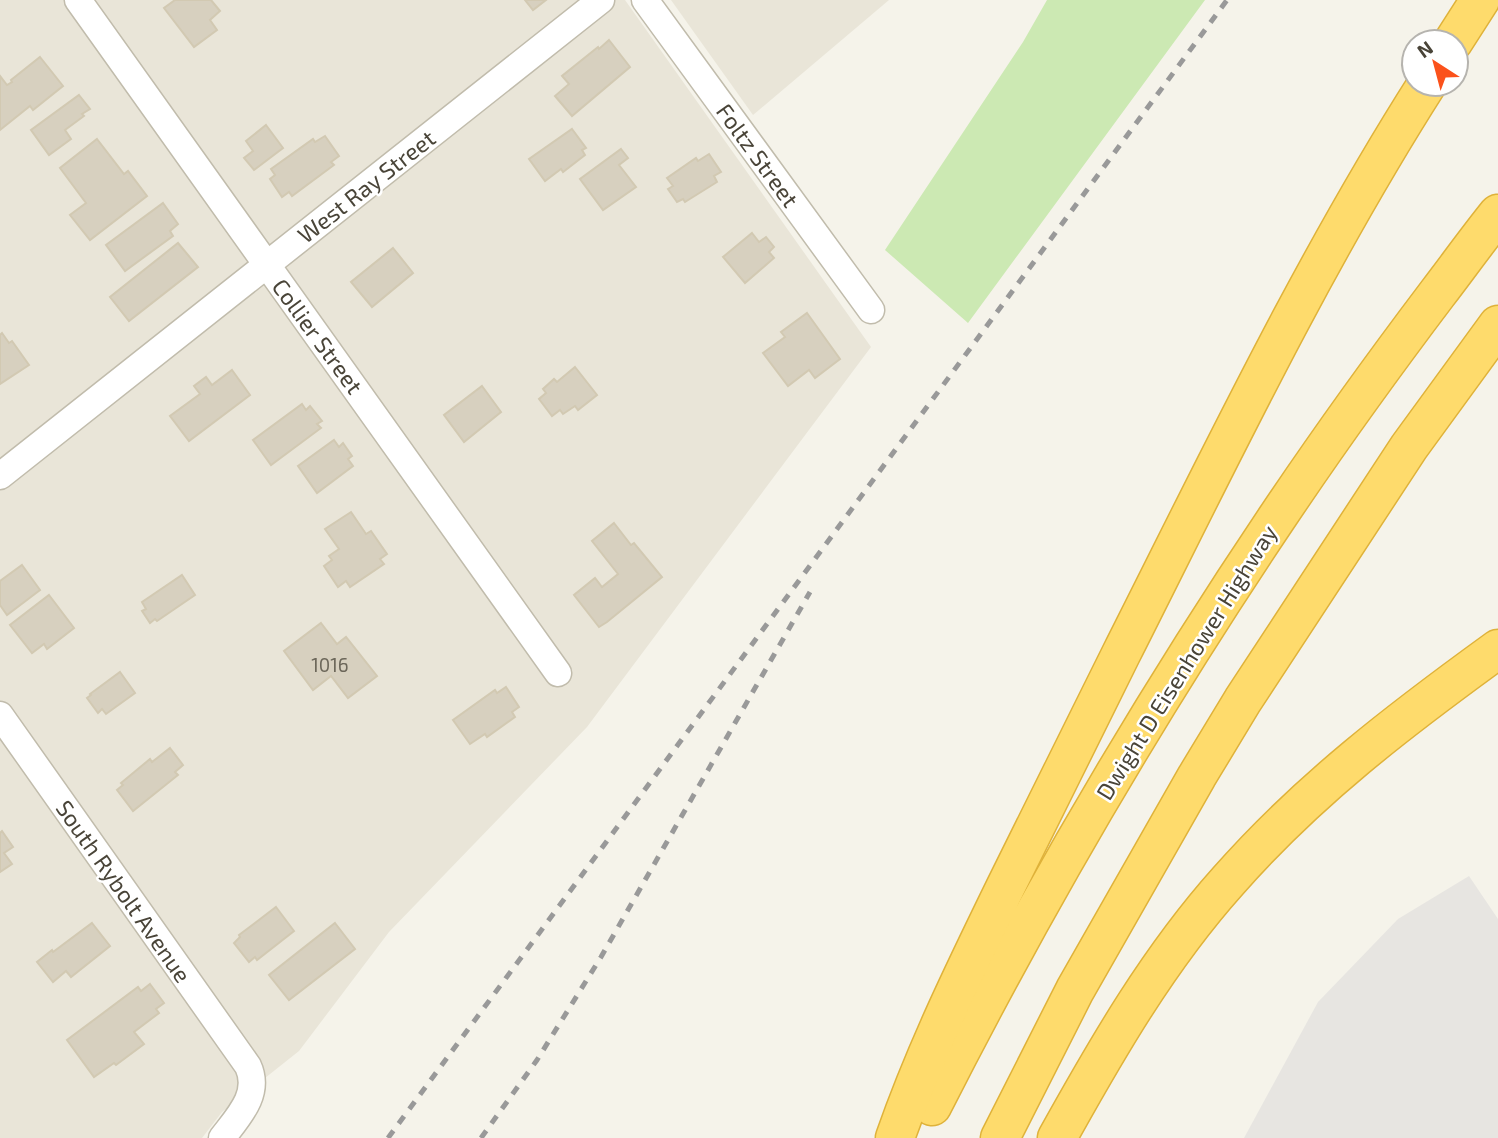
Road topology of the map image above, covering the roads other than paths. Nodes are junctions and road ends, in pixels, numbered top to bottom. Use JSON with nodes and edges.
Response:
{"nodes":[{"id":1,"x":78,"y":0,"type":"edge"},
{"id":2,"x":601,"y":0,"type":"edge"},
{"id":3,"x":645,"y":0,"type":"edge"},
{"id":4,"x":1480,"y":0,"type":"edge"},
{"id":5,"x":1462,"y":28,"type":"edge"},
{"id":6,"x":1419,"y":98,"type":"edge"},
{"id":7,"x":1498,"y":214,"type":"edge"},
{"id":8,"x":267,"y":264,"type":"junction"},
{"id":9,"x":871,"y":310,"type":"dead end"},
{"id":10,"x":1498,"y":325,"type":"edge"},
{"id":11,"x":0,"y":477,"type":"edge"},
{"id":12,"x":1498,"y":649,"type":"edge"},
{"id":13,"x":558,"y":673,"type":"dead end"},
{"id":14,"x":0,"y":715,"type":"edge"},
{"id":15,"x":222,"y":1138,"type":"edge"},
{"id":16,"x":895,"y":1138,"type":"edge"},
{"id":17,"x":917,"y":1138,"type":"edge"},
{"id":18,"x":1000,"y":1138,"type":"edge"},
{"id":19,"x":1057,"y":1138,"type":"edge"}],
"edges":[{"from":1,"to":8,"type":"street","name":"Collier Street"},
{"from":2,"to":8,"type":"street","name":"West Ray Street"},
{"from":3,"to":9,"type":"street","name":"Foltz Street"},
{"from":4,"to":5,"type":"highway"},
{"from":6,"to":16,"type":"highway"},
{"from":7,"to":17,"type":"highway","name":"Dwight D Eisenhower Highway"},
{"from":8,"to":11,"type":"street","name":"West Ray Street"},
{"from":8,"to":13,"type":"street","name":"Collier Street"},
{"from":10,"to":18,"type":"highway"},
{"from":12,"to":19,"type":"highway"},
{"from":14,"to":15,"type":"street","name":"South Rybolt Avenue"}]}
